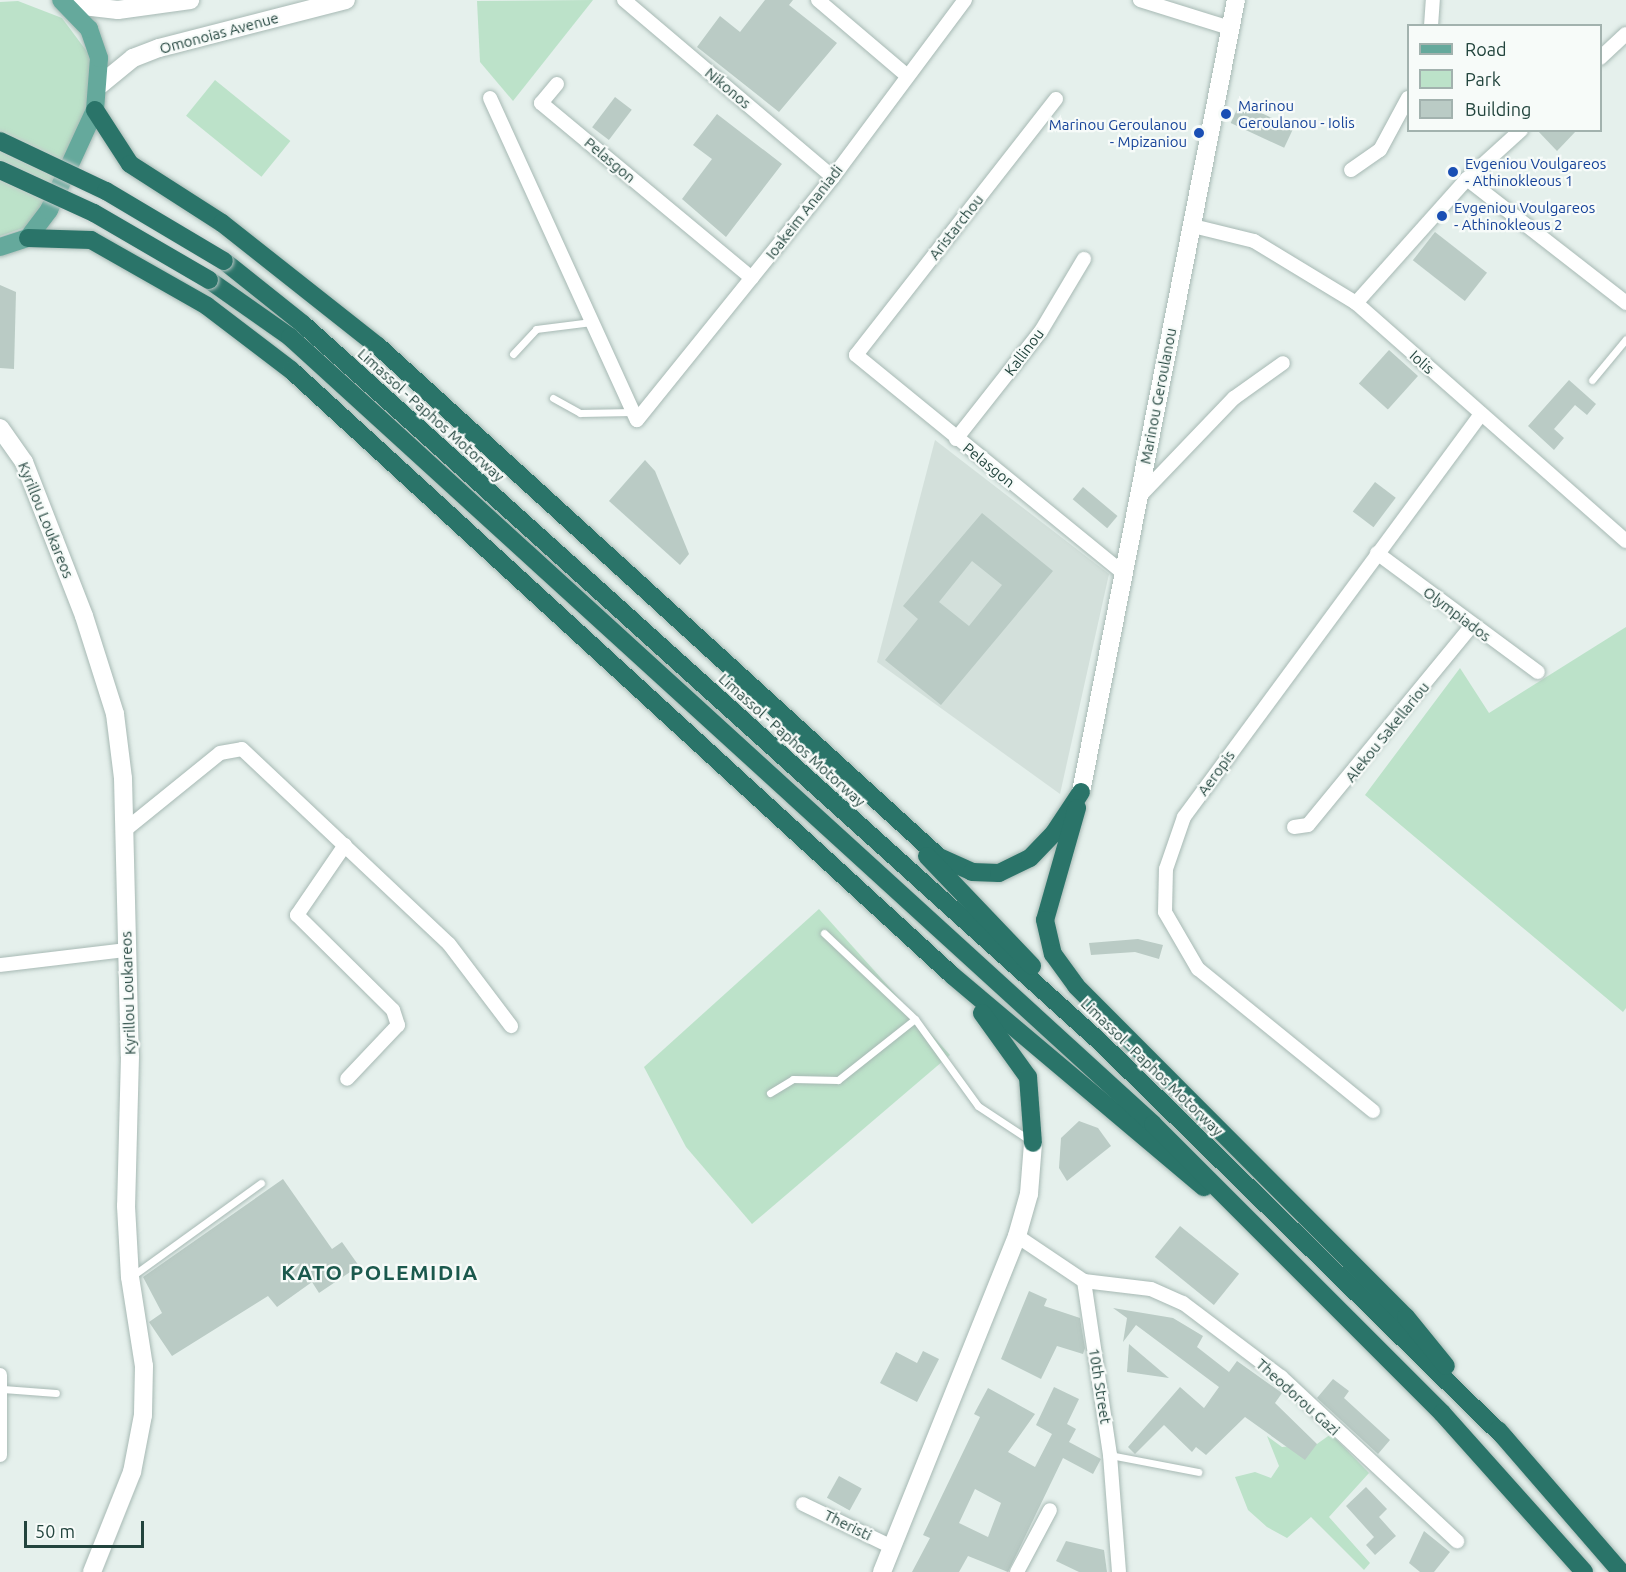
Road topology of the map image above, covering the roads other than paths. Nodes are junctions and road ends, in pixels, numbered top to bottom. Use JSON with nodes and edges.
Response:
{"nodes":[{"id":1,"x":190,"y":0,"type":"edge"},
{"id":2,"x":346,"y":0,"type":"edge"},
{"id":3,"x":624,"y":0,"type":"edge"},
{"id":4,"x":818,"y":0,"type":"edge"},
{"id":5,"x":965,"y":0,"type":"edge"},
{"id":6,"x":1140,"y":0,"type":"edge"},
{"id":7,"x":1236,"y":0,"type":"edge"},
{"id":8,"x":1433,"y":0,"type":"edge"},
{"id":9,"x":63,"y":2,"type":"edge"},
{"id":10,"x":1431,"y":24,"type":"edge"},
{"id":11,"x":1230,"y":28,"type":"junction"},
{"id":12,"x":1624,"y":40,"type":"edge"},
{"id":13,"x":1602,"y":56,"type":"edge"},
{"id":14,"x":906,"y":75,"type":"junction"},
{"id":15,"x":557,"y":84,"type":"dead end"},
{"id":16,"x":100,"y":85,"type":"junction"},
{"id":17,"x":490,"y":98,"type":"dead end"},
{"id":18,"x":1056,"y":99,"type":"dead end"},
{"id":19,"x":1407,"y":100,"type":"edge"},
{"id":20,"x":95,"y":110,"type":"junction"},
{"id":21,"x":1519,"y":132,"type":"edge"},
{"id":22,"x":0,"y":141,"type":"edge"},
{"id":23,"x":0,"y":170,"type":"edge"},
{"id":24,"x":1351,"y":170,"type":"dead end"},
{"id":25,"x":833,"y":177,"type":"junction"},
{"id":26,"x":1467,"y":179,"type":"junction"},
{"id":27,"x":1192,"y":226,"type":"junction"},
{"id":28,"x":28,"y":238,"type":"junction"},
{"id":29,"x":0,"y":247,"type":"edge"},
{"id":30,"x":1084,"y":259,"type":"dead end"},
{"id":31,"x":752,"y":278,"type":"junction"},
{"id":32,"x":1356,"y":303,"type":"junction"},
{"id":33,"x":1626,"y":303,"type":"edge"},
{"id":34,"x":592,"y":322,"type":"junction"},
{"id":35,"x":1626,"y":339,"type":"edge"},
{"id":36,"x":513,"y":354,"type":"dead end"},
{"id":37,"x":856,"y":356,"type":"joint"},
{"id":38,"x":1283,"y":363,"type":"dead end"},
{"id":39,"x":1592,"y":380,"type":"dead end"},
{"id":40,"x":553,"y":398,"type":"dead end"},
{"id":41,"x":635,"y":416,"type":"junction"},
{"id":42,"x":1480,"y":416,"type":"junction"},
{"id":43,"x":0,"y":428,"type":"edge"},
{"id":44,"x":956,"y":439,"type":"junction"},
{"id":45,"x":1138,"y":498,"type":"junction"},
{"id":46,"x":1626,"y":541,"type":"edge"},
{"id":47,"x":1377,"y":553,"type":"junction"},
{"id":48,"x":1123,"y":573,"type":"junction"},
{"id":49,"x":1472,"y":625,"type":"junction"},
{"id":50,"x":1538,"y":672,"type":"dead end"},
{"id":51,"x":1081,"y":792,"type":"junction"},
{"id":52,"x":871,"y":799,"type":"junction"},
{"id":53,"x":1294,"y":827,"type":"dead end"},
{"id":54,"x":124,"y":830,"type":"junction"},
{"id":55,"x":345,"y":845,"type":"junction"},
{"id":56,"x":824,"y":933,"type":"dead end"},
{"id":57,"x":126,"y":950,"type":"junction"},
{"id":58,"x":0,"y":965,"type":"edge"},
{"id":59,"x":953,"y":976,"type":"junction"},
{"id":60,"x":915,"y":1019,"type":"junction"},
{"id":61,"x":511,"y":1026,"type":"dead end"},
{"id":62,"x":1098,"y":1040,"type":"junction"},
{"id":63,"x":347,"y":1079,"type":"dead end"},
{"id":64,"x":770,"y":1093,"type":"dead end"},
{"id":65,"x":1373,"y":1111,"type":"dead end"},
{"id":66,"x":1033,"y":1143,"type":"junction"},
{"id":67,"x":261,"y":1183,"type":"dead end"},
{"id":68,"x":1263,"y":1232,"type":"junction"},
{"id":69,"x":1017,"y":1236,"type":"junction"},
{"id":70,"x":129,"y":1277,"type":"junction"},
{"id":71,"x":1083,"y":1281,"type":"junction"},
{"id":72,"x":1,"y":1382,"type":"edge"},
{"id":73,"x":56,"y":1393,"type":"dead end"},
{"id":74,"x":1504,"y":1438,"type":"junction"},
{"id":75,"x":0,"y":1455,"type":"edge"},
{"id":76,"x":1110,"y":1455,"type":"junction"},
{"id":77,"x":1198,"y":1472,"type":"dead end"},
{"id":78,"x":803,"y":1503,"type":"dead end"},
{"id":79,"x":1050,"y":1510,"type":"dead end"},
{"id":80,"x":1457,"y":1541,"type":"dead end"},
{"id":81,"x":892,"y":1547,"type":"junction"},
{"id":82,"x":92,"y":1572,"type":"edge"},
{"id":83,"x":882,"y":1572,"type":"edge"},
{"id":84,"x":1017,"y":1572,"type":"edge"},
{"id":85,"x":1119,"y":1572,"type":"edge"},
{"id":86,"x":1584,"y":1572,"type":"edge"},
{"id":87,"x":1621,"y":1572,"type":"edge"}],
"edges":[{"from":1,"to":9,"type":"street"},
{"from":2,"to":16,"type":"street","name":"Omonoias Avenue"},
{"from":3,"to":25,"type":"street","name":"Nikonos"},
{"from":4,"to":14,"type":"street"},
{"from":5,"to":14,"type":"street","name":"Ioakeim Ananiadi"},
{"from":6,"to":11,"type":"street"},
{"from":7,"to":11,"type":"street","name":"Marinou Geroulanou"},
{"from":8,"to":10,"type":"street"},
{"from":9,"to":16,"type":"main road"},
{"from":11,"to":27,"type":"street","name":"Marinou Geroulanou"},
{"from":12,"to":13,"type":"street"},
{"from":14,"to":25,"type":"street","name":"Ioakeim Ananiadi"},
{"from":15,"to":31,"type":"street","name":"Pelasgon"},
{"from":16,"to":20,"type":"main road"},
{"from":17,"to":34,"type":"street"},
{"from":18,"to":37,"type":"street","name":"Aristarchou"},
{"from":19,"to":24,"type":"street"},
{"from":20,"to":28,"type":"main road"},
{"from":20,"to":52,"type":"highway"},
{"from":21,"to":26,"type":"street"},
{"from":22,"to":62,"type":"highway","name":"Limassol - Paphos Motorway","bridge":true},
{"from":23,"to":68,"type":"highway","bridge":true},
{"from":25,"to":31,"type":"street","name":"Ioakeim Ananiadi"},
{"from":26,"to":32,"type":"street"},
{"from":26,"to":33,"type":"street"},
{"from":27,"to":32,"type":"street","name":"Iolis"},
{"from":27,"to":45,"type":"street","name":"Marinou Geroulanou"},
{"from":28,"to":29,"type":"main road"},
{"from":28,"to":59,"type":"highway"},
{"from":30,"to":44,"type":"street","name":"Kallinou"},
{"from":31,"to":41,"type":"street","name":"Ioakeim Ananiadi"},
{"from":32,"to":42,"type":"street","name":"Iolis"},
{"from":34,"to":36,"type":"lane"},
{"from":34,"to":41,"type":"street"},
{"from":35,"to":39,"type":"lane"},
{"from":37,"to":44,"type":"street","name":"Pelasgon"},
{"from":38,"to":45,"type":"street"},
{"from":40,"to":41,"type":"lane"},
{"from":42,"to":46,"type":"street","name":"Iolis"},
{"from":42,"to":47,"type":"street","name":"Aeropis"},
{"from":43,"to":54,"type":"street","name":"Kyrillou Loukareos"},
{"from":44,"to":48,"type":"street","name":"Pelasgon"},
{"from":45,"to":48,"type":"street","name":"Marinou Geroulanou"},
{"from":47,"to":49,"type":"street","name":"Olympiados"},
{"from":47,"to":65,"type":"street","name":"Aeropis"},
{"from":48,"to":51,"type":"street","name":"Marinou Geroulanou"},
{"from":49,"to":50,"type":"street","name":"Olympiados"},
{"from":49,"to":53,"type":"street","name":"Alekou Sakellariou"},
{"from":51,"to":52,"type":"highway"},
{"from":51,"to":74,"type":"highway"},
{"from":52,"to":62,"type":"highway"},
{"from":54,"to":55,"type":"street"},
{"from":54,"to":57,"type":"street","name":"Kyrillou Loukareos"},
{"from":55,"to":61,"type":"street"},
{"from":55,"to":63,"type":"street"},
{"from":56,"to":60,"type":"lane"},
{"from":57,"to":58,"type":"street"},
{"from":57,"to":70,"type":"street","name":"Kyrillou Loukareos"},
{"from":59,"to":66,"type":"highway"},
{"from":59,"to":68,"type":"highway"},
{"from":60,"to":64,"type":"lane"},
{"from":60,"to":66,"type":"lane"},
{"from":62,"to":74,"type":"highway","name":"Limassol - Paphos Motorway"},
{"from":66,"to":69,"type":"street"},
{"from":67,"to":70,"type":"lane"},
{"from":68,"to":86,"type":"highway"},
{"from":69,"to":71,"type":"street"},
{"from":69,"to":81,"type":"street"},
{"from":70,"to":82,"type":"street","name":"Kyrillou Loukareos"},
{"from":71,"to":76,"type":"street","name":"10th Street"},
{"from":71,"to":80,"type":"street","name":"Theodorou Gazi"},
{"from":72,"to":73,"type":"lane"},
{"from":72,"to":75,"type":"street"},
{"from":74,"to":87,"type":"highway"},
{"from":76,"to":77,"type":"lane"},
{"from":76,"to":85,"type":"street","name":"10th Street"},
{"from":78,"to":81,"type":"street","name":"Theristi"},
{"from":79,"to":84,"type":"street"},
{"from":81,"to":83,"type":"street"}]}
